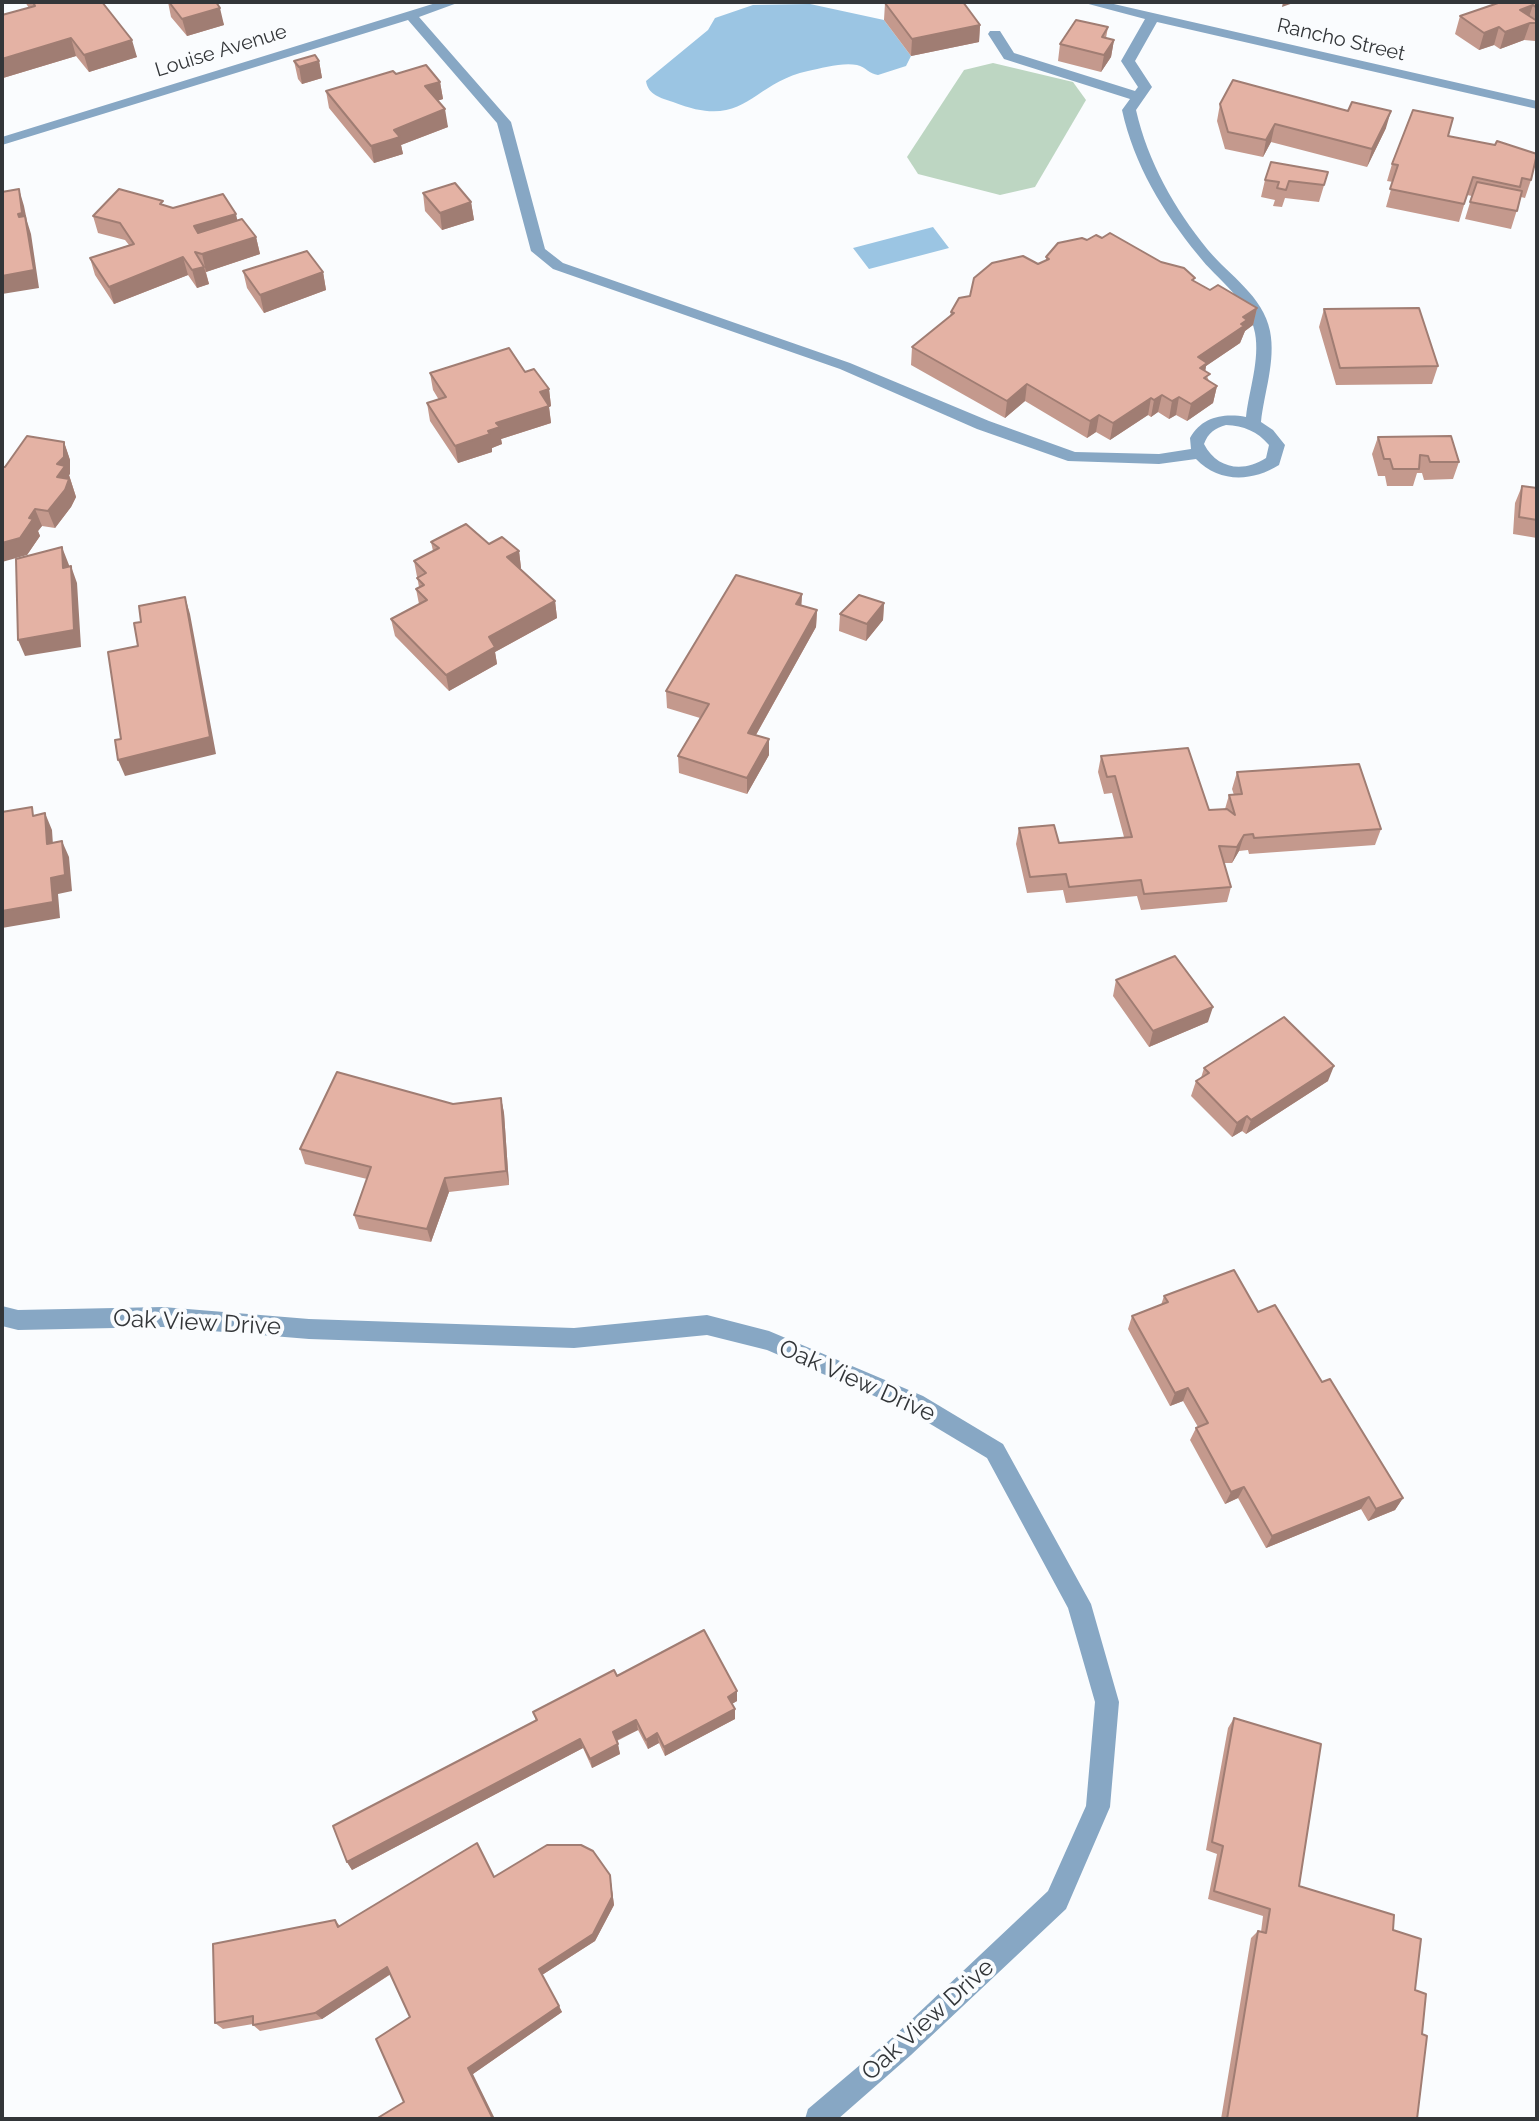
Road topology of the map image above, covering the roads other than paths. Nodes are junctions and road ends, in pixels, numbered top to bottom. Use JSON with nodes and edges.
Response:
{"nodes":[{"id":1,"x":453,"y":2,"type":"edge"},
{"id":2,"x":1088,"y":2,"type":"edge"},
{"id":3,"x":410,"y":15,"type":"junction"},
{"id":4,"x":1153,"y":17,"type":"junction"},
{"id":5,"x":995,"y":34,"type":"dead end"},
{"id":6,"x":1139,"y":97,"type":"junction"},
{"id":7,"x":1537,"y":105,"type":"edge"},
{"id":8,"x":2,"y":141,"type":"edge"},
{"id":9,"x":1253,"y":424,"type":"junction"},
{"id":10,"x":1199,"y":453,"type":"junction"},
{"id":11,"x":2,"y":1316,"type":"edge"},
{"id":12,"x":818,"y":2119,"type":"edge"}],
"edges":[{"from":1,"to":3,"type":"street","name":"Louise Avenue"},
{"from":2,"to":4,"type":"street","name":"Rancho Street"},
{"from":3,"to":8,"type":"street","name":"Louise Avenue"},
{"from":3,"to":10,"type":"street"},
{"from":4,"to":6,"type":"street"},
{"from":4,"to":7,"type":"street","name":"Rancho Street"},
{"from":5,"to":6,"type":"street"},
{"from":6,"to":9,"type":"street"},
{"from":9,"to":10,"type":"street"},
{"from":9,"to":10,"type":"street"},
{"from":11,"to":12,"type":"street","name":"Oak View Drive"}]}
